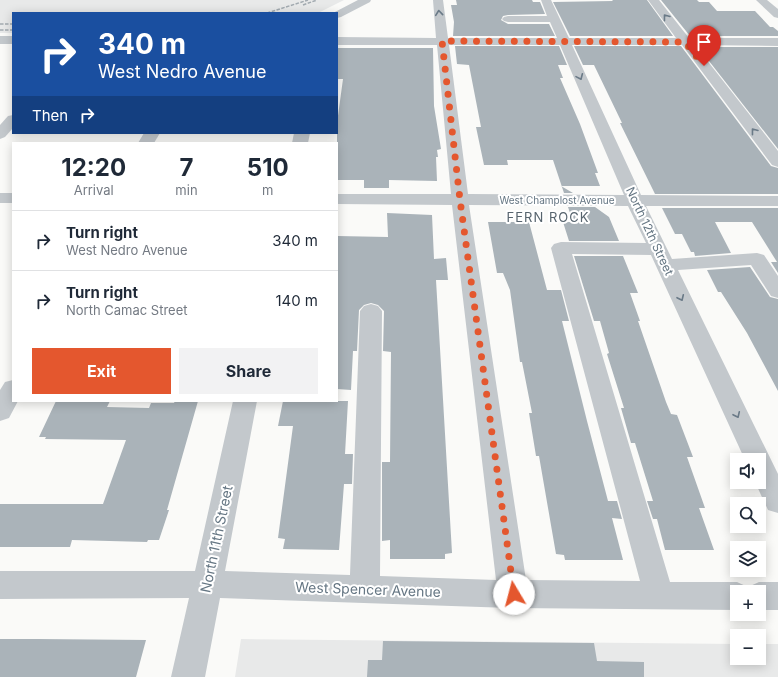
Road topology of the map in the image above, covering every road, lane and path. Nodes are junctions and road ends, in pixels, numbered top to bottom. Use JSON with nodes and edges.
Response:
{"nodes":[{"id":1,"x":366,"y":0,"type":"edge"},
{"id":2,"x":438,"y":0,"type":"edge"},
{"id":3,"x":546,"y":0,"type":"edge"},
{"id":4,"x":653,"y":0,"type":"edge"},
{"id":5,"x":761,"y":0,"type":"edge"},
{"id":6,"x":338,"y":14,"type":"edge"},
{"id":7,"x":778,"y":15,"type":"edge"},
{"id":8,"x":508,"y":19,"type":"dead end"},
{"id":9,"x":555,"y":20,"type":"junction"},
{"id":10,"x":0,"y":40,"type":"edge"},
{"id":11,"x":12,"y":40,"type":"edge"},
{"id":12,"x":338,"y":41,"type":"edge"},
{"id":13,"x":442,"y":41,"type":"junction"},
{"id":14,"x":565,"y":42,"type":"junction"},
{"id":15,"x":685,"y":42,"type":"junction"},
{"id":16,"x":778,"y":42,"type":"edge"},
{"id":17,"x":12,"y":120,"type":"edge"},
{"id":18,"x":0,"y":134,"type":"edge"},
{"id":19,"x":778,"y":162,"type":"edge"},
{"id":20,"x":0,"y":198,"type":"edge"},
{"id":21,"x":12,"y":198,"type":"edge"},
{"id":22,"x":338,"y":199,"type":"edge"},
{"id":23,"x":460,"y":200,"type":"junction"},
{"id":24,"x":635,"y":201,"type":"junction"},
{"id":25,"x":778,"y":201,"type":"edge"},
{"id":26,"x":662,"y":257,"type":"junction"},
{"id":27,"x":778,"y":292,"type":"edge"},
{"id":28,"x":371,"y":311,"type":"dead end"},
{"id":29,"x":12,"y":390,"type":"edge"},
{"id":30,"x":245,"y":402,"type":"edge"},
{"id":31,"x":0,"y":412,"type":"edge"},
{"id":32,"x":755,"y":453,"type":"edge"},
{"id":33,"x":766,"y":476,"type":"edge"},
{"id":34,"x":778,"y":502,"type":"edge"},
{"id":35,"x":0,"y":584,"type":"edge"},
{"id":36,"x":206,"y":584,"type":"junction"},
{"id":37,"x":365,"y":589,"type":"junction"},
{"id":38,"x":514,"y":594,"type":"junction"},
{"id":39,"x":659,"y":595,"type":"junction"},
{"id":40,"x":730,"y":596,"type":"edge"},
{"id":41,"x":766,"y":596,"type":"edge"},
{"id":42,"x":778,"y":596,"type":"edge"},
{"id":43,"x":188,"y":677,"type":"edge"}],
"edges":[{"from":1,"to":6,"type":"street"},
{"from":13,"to":2,"type":"street","one_way":true},
{"from":3,"to":9,"type":"street","name":"North 12th Street"},
{"from":15,"to":4,"type":"street","one_way":true},
{"from":5,"to":7,"type":"street"},
{"from":8,"to":9,"type":"street"},
{"from":9,"to":14,"type":"street","name":"North 12th Street"},
{"from":10,"to":11,"type":"street"},
{"from":12,"to":13,"type":"street"},
{"from":13,"to":14,"type":"street"},
{"from":13,"to":23,"type":"street"},
{"from":14,"to":15,"type":"street"},
{"from":14,"to":24,"type":"street","name":"North 12th Street","one_way":true},
{"from":15,"to":16,"type":"street"},
{"from":19,"to":15,"type":"street","one_way":true},
{"from":17,"to":18,"type":"street"},
{"from":20,"to":21,"type":"street"},
{"from":22,"to":23,"type":"street","name":"West Champlost Avenue"},
{"from":23,"to":24,"type":"street","name":"West Champlost Avenue"},
{"from":23,"to":38,"type":"street"},
{"from":24,"to":25,"type":"street","name":"West Champlost Avenue"},
{"from":24,"to":26,"type":"street","name":"North 12th Street"},
{"from":26,"to":27,"type":"street"},
{"from":26,"to":32,"type":"street","name":"North 12th Street","one_way":true},
{"from":26,"to":39,"type":"street"},
{"from":28,"to":37,"type":"street"},
{"from":29,"to":31,"type":"street"},
{"from":30,"to":36,"type":"street","name":"North 11th Street"},
{"from":33,"to":34,"type":"street","name":"North 12th Street"},
{"from":35,"to":36,"type":"street","name":"West Spencer Avenue"},
{"from":36,"to":37,"type":"street","name":"West Spencer Avenue"},
{"from":36,"to":43,"type":"street","name":"North 11th Street"},
{"from":37,"to":38,"type":"street","name":"West Spencer Avenue"},
{"from":38,"to":39,"type":"street","name":"West Spencer Avenue"},
{"from":39,"to":40,"type":"street","name":"West Spencer Avenue"},
{"from":41,"to":42,"type":"street"}]}
